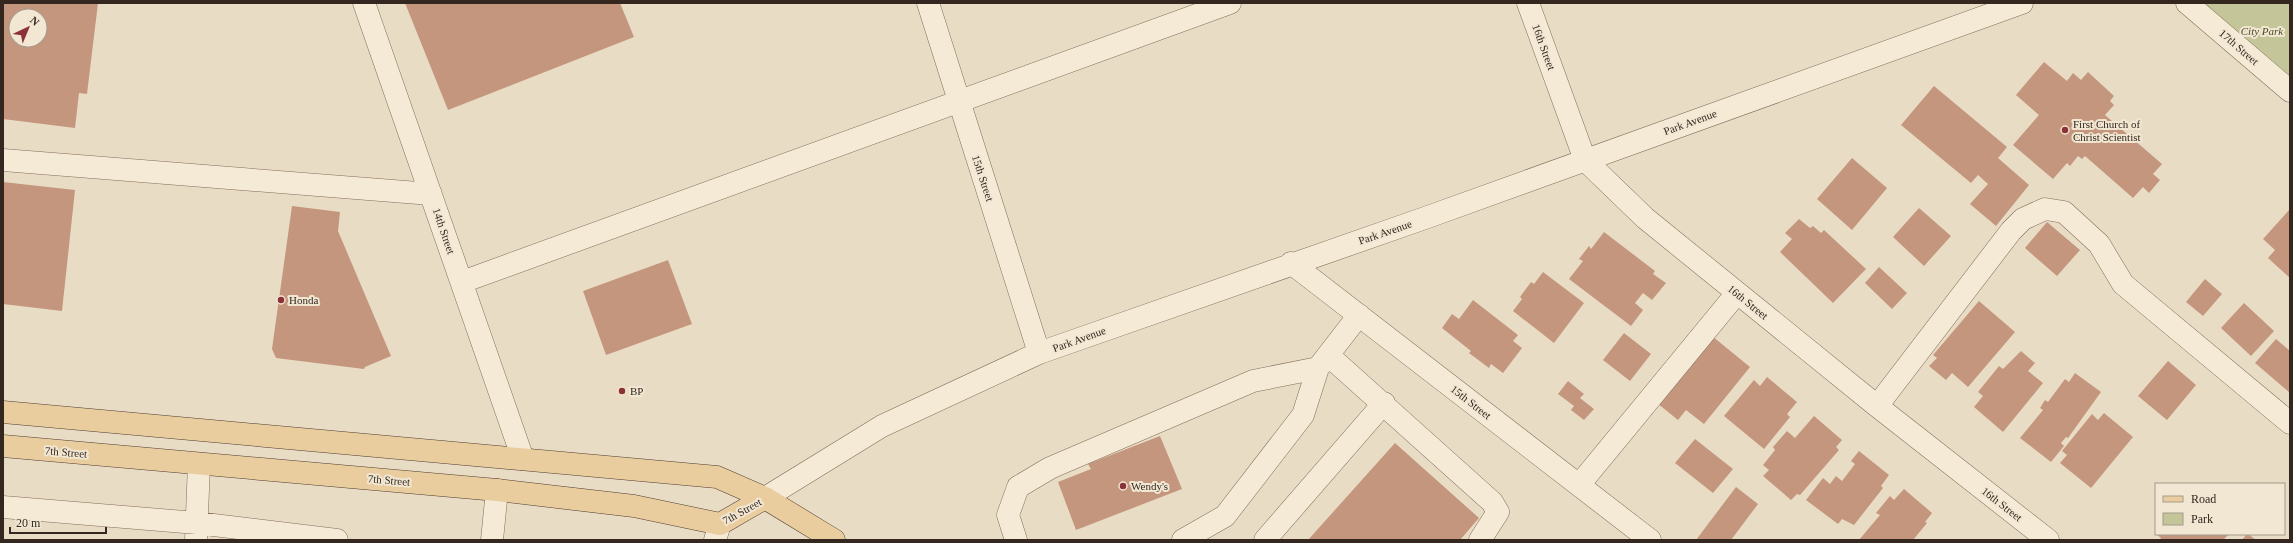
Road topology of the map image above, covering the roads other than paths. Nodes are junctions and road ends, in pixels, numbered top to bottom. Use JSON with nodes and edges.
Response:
{"nodes":[{"id":1,"x":364,"y":3,"type":"edge"},
{"id":2,"x":928,"y":3,"type":"edge"},
{"id":3,"x":1528,"y":3,"type":"edge"},
{"id":4,"x":2022,"y":3,"type":"edge"},
{"id":5,"x":2187,"y":3,"type":"edge"},
{"id":6,"x":1219,"y":5,"type":"edge"},
{"id":7,"x":2290,"y":91,"type":"edge"},
{"id":8,"x":959,"y":101,"type":"junction"},
{"id":9,"x":3,"y":160,"type":"edge"},
{"id":10,"x":1585,"y":160,"type":"junction"},
{"id":11,"x":431,"y":194,"type":"junction"},
{"id":12,"x":1291,"y":264,"type":"junction"},
{"id":13,"x":462,"y":282,"type":"junction"},
{"id":14,"x":1737,"y":293,"type":"junction"},
{"id":15,"x":1358,"y":315,"type":"junction"},
{"id":16,"x":1039,"y":353,"type":"junction"},
{"id":17,"x":1323,"y":361,"type":"junction"},
{"id":18,"x":1384,"y":403,"type":"junction"},
{"id":19,"x":1877,"y":406,"type":"junction"},
{"id":20,"x":3,"y":412,"type":"edge"},
{"id":21,"x":2290,"y":423,"type":"edge"},
{"id":22,"x":3,"y":446,"type":"edge"},
{"id":23,"x":524,"y":459,"type":"junction"},
{"id":24,"x":199,"y":464,"type":"junction"},
{"id":25,"x":1579,"y":485,"type":"junction"},
{"id":26,"x":497,"y":490,"type":"junction"},
{"id":27,"x":765,"y":498,"type":"junction"},
{"id":28,"x":3,"y":507,"type":"edge"},
{"id":29,"x":196,"y":531,"type":"edge"},
{"id":30,"x":718,"y":532,"type":"edge"},
{"id":31,"x":337,"y":540,"type":"edge"},
{"id":32,"x":492,"y":540,"type":"edge"},
{"id":33,"x":834,"y":540,"type":"edge"},
{"id":34,"x":1016,"y":540,"type":"edge"},
{"id":35,"x":1183,"y":540,"type":"edge"},
{"id":36,"x":1265,"y":540,"type":"edge"},
{"id":37,"x":1480,"y":540,"type":"edge"},
{"id":38,"x":1650,"y":540,"type":"edge"},
{"id":39,"x":2048,"y":540,"type":"edge"}],
"edges":[{"from":1,"to":11,"type":"street","name":"14th Street"},
{"from":2,"to":8,"type":"street","name":"15th Street"},
{"from":3,"to":10,"type":"street","name":"16th Street"},
{"from":4,"to":10,"type":"street","name":"Park Avenue"},
{"from":5,"to":7,"type":"street","name":"17th Street"},
{"from":6,"to":8,"type":"street"},
{"from":8,"to":13,"type":"street"},
{"from":8,"to":16,"type":"street","name":"15th Street"},
{"from":9,"to":11,"type":"street"},
{"from":10,"to":12,"type":"street","name":"Park Avenue"},
{"from":10,"to":14,"type":"street","name":"16th Street"},
{"from":11,"to":13,"type":"street","name":"14th Street"},
{"from":12,"to":15,"type":"street","name":"15th Street"},
{"from":12,"to":16,"type":"street","name":"Park Avenue"},
{"from":13,"to":23,"type":"street","name":"14th Street"},
{"from":14,"to":19,"type":"street","name":"16th Street"},
{"from":14,"to":25,"type":"street"},
{"from":15,"to":17,"type":"street"},
{"from":15,"to":25,"type":"street","name":"15th Street"},
{"from":16,"to":27,"type":"street","name":"Park Avenue"},
{"from":17,"to":18,"type":"street"},
{"from":17,"to":34,"type":"street"},
{"from":17,"to":35,"type":"street"},
{"from":18,"to":36,"type":"street"},
{"from":18,"to":37,"type":"street"},
{"from":19,"to":21,"type":"street"},
{"from":19,"to":39,"type":"street","name":"16th Street"},
{"from":20,"to":23,"type":"main road","name":"7th Street"},
{"from":22,"to":24,"type":"main road","name":"7th Street"},
{"from":23,"to":27,"type":"main road","name":"7th Street"},
{"from":24,"to":26,"type":"main road","name":"7th Street"},
{"from":24,"to":29,"type":"street"},
{"from":25,"to":38,"type":"street","name":"15th Street"},
{"from":26,"to":30,"type":"main road","name":"7th Street"},
{"from":26,"to":32,"type":"street"},
{"from":27,"to":30,"type":"main road","name":"7th Street"},
{"from":27,"to":33,"type":"main road","name":"7th Street"},
{"from":28,"to":29,"type":"street"},
{"from":29,"to":31,"type":"street"}]}
